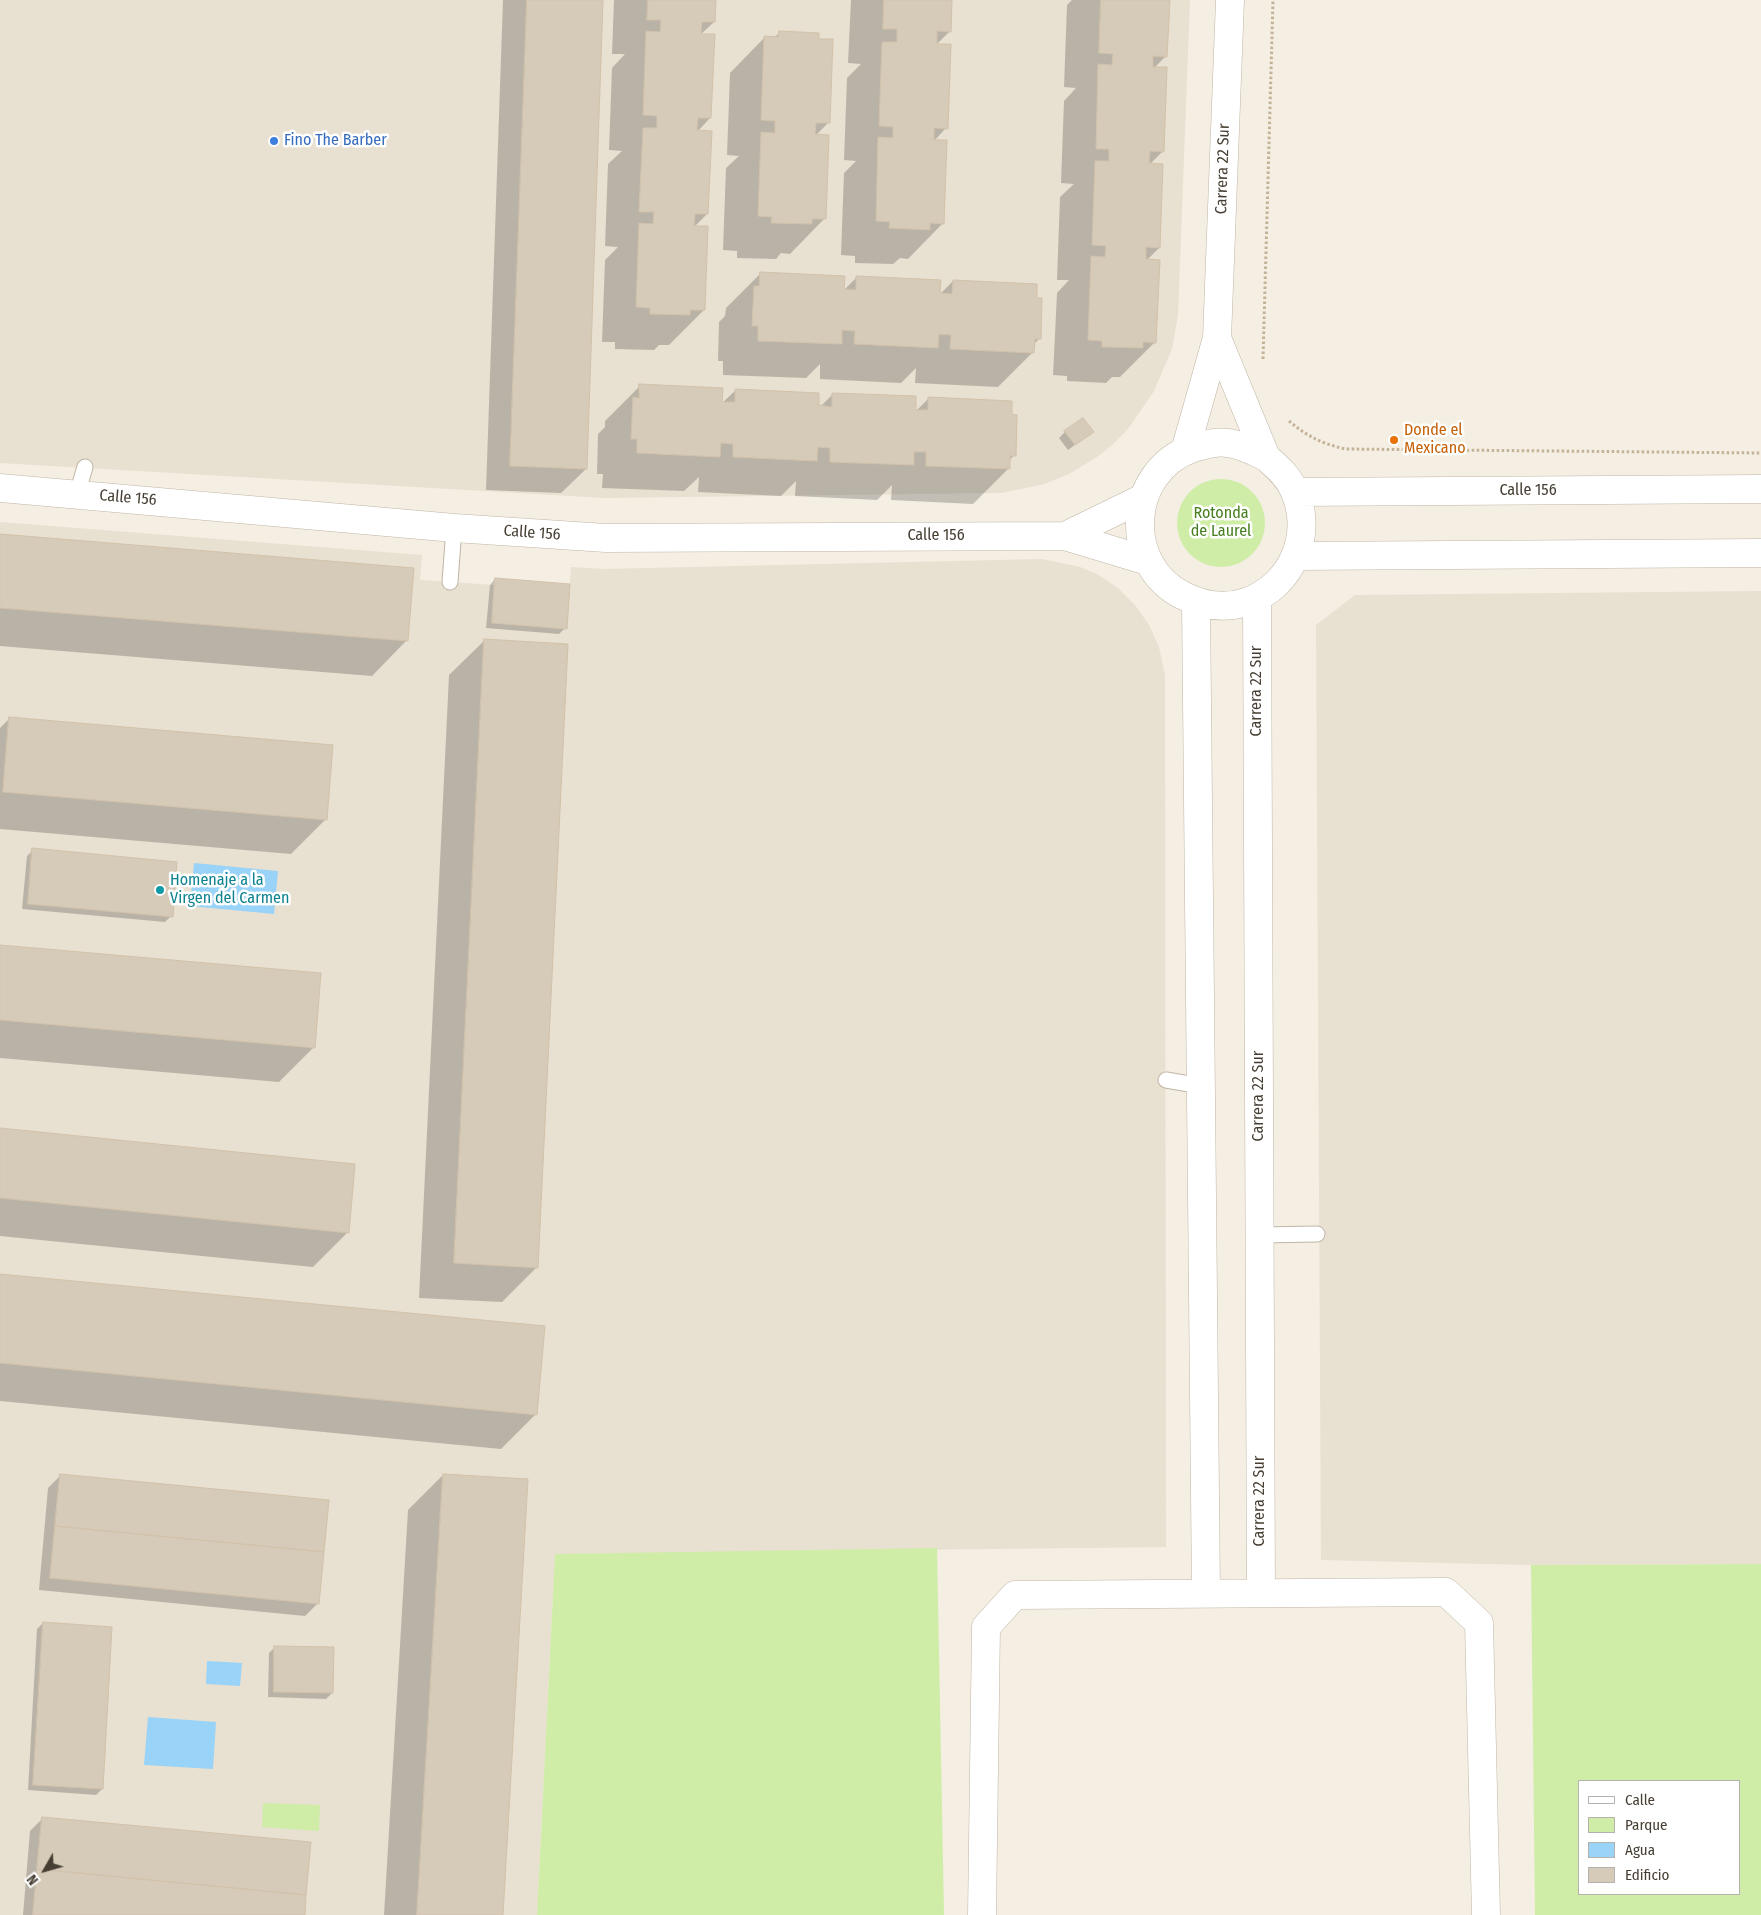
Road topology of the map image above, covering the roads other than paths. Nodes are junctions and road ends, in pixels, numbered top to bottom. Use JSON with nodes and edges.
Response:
{"nodes":[{"id":1,"x":1230,"y":0,"type":"edge"},
{"id":2,"x":1217,"y":338,"type":"junction"},
{"id":3,"x":1185,"y":451,"type":"junction"},
{"id":4,"x":1266,"y":457,"type":"junction"},
{"id":5,"x":85,"y":467,"type":"dead end"},
{"id":6,"x":0,"y":488,"type":"edge"},
{"id":7,"x":1761,"y":489,"type":"edge"},
{"id":8,"x":1295,"y":492,"type":"junction"},
{"id":9,"x":77,"y":494,"type":"junction"},
{"id":10,"x":1143,"y":498,"type":"junction"},
{"id":11,"x":454,"y":528,"type":"junction"},
{"id":12,"x":1065,"y":536,"type":"junction"},
{"id":13,"x":1761,"y":553,"type":"edge"},
{"id":14,"x":1295,"y":556,"type":"junction"},
{"id":15,"x":1148,"y":561,"type":"junction"},
{"id":16,"x":450,"y":582,"type":"dead end"},
{"id":17,"x":1257,"y":598,"type":"junction"},
{"id":18,"x":1196,"y":602,"type":"junction"},
{"id":19,"x":1166,"y":1080,"type":"dead end"},
{"id":20,"x":1201,"y":1086,"type":"junction"},
{"id":21,"x":1317,"y":1234,"type":"dead end"},
{"id":22,"x":1259,"y":1235,"type":"junction"},
{"id":23,"x":1206,"y":1593,"type":"junction"},
{"id":24,"x":1261,"y":1593,"type":"junction"},
{"id":25,"x":982,"y":1915,"type":"edge"},
{"id":26,"x":1486,"y":1915,"type":"edge"}],
"edges":[{"from":1,"to":2,"type":"street","name":"Carrera 22 Sur"},
{"from":2,"to":3,"type":"street","name":"Carrera 22 Sur"},
{"from":2,"to":4,"type":"street","name":"Carrera 22 Sur"},
{"from":3,"to":4,"type":"street"},
{"from":3,"to":10,"type":"street"},
{"from":4,"to":8,"type":"street"},
{"from":5,"to":9,"type":"lane"},
{"from":6,"to":9,"type":"street","name":"Calle 156"},
{"from":7,"to":8,"type":"street","name":"Calle 156"},
{"from":8,"to":14,"type":"street"},
{"from":9,"to":11,"type":"street","name":"Calle 156"},
{"from":10,"to":12,"type":"street","name":"Calle 156"},
{"from":10,"to":15,"type":"street"},
{"from":11,"to":12,"type":"street","name":"Calle 156"},
{"from":11,"to":16,"type":"lane"},
{"from":12,"to":15,"type":"street","name":"Calle 156"},
{"from":13,"to":14,"type":"street"},
{"from":14,"to":17,"type":"street"},
{"from":15,"to":18,"type":"street"},
{"from":17,"to":18,"type":"street"},
{"from":17,"to":22,"type":"street","name":"Carrera 22 Sur"},
{"from":18,"to":20,"type":"street"},
{"from":19,"to":20,"type":"lane"},
{"from":20,"to":23,"type":"street"},
{"from":21,"to":22,"type":"lane"},
{"from":22,"to":24,"type":"street","name":"Carrera 22 Sur"},
{"from":23,"to":24,"type":"street"},
{"from":23,"to":25,"type":"street"},
{"from":24,"to":26,"type":"street"}]}
